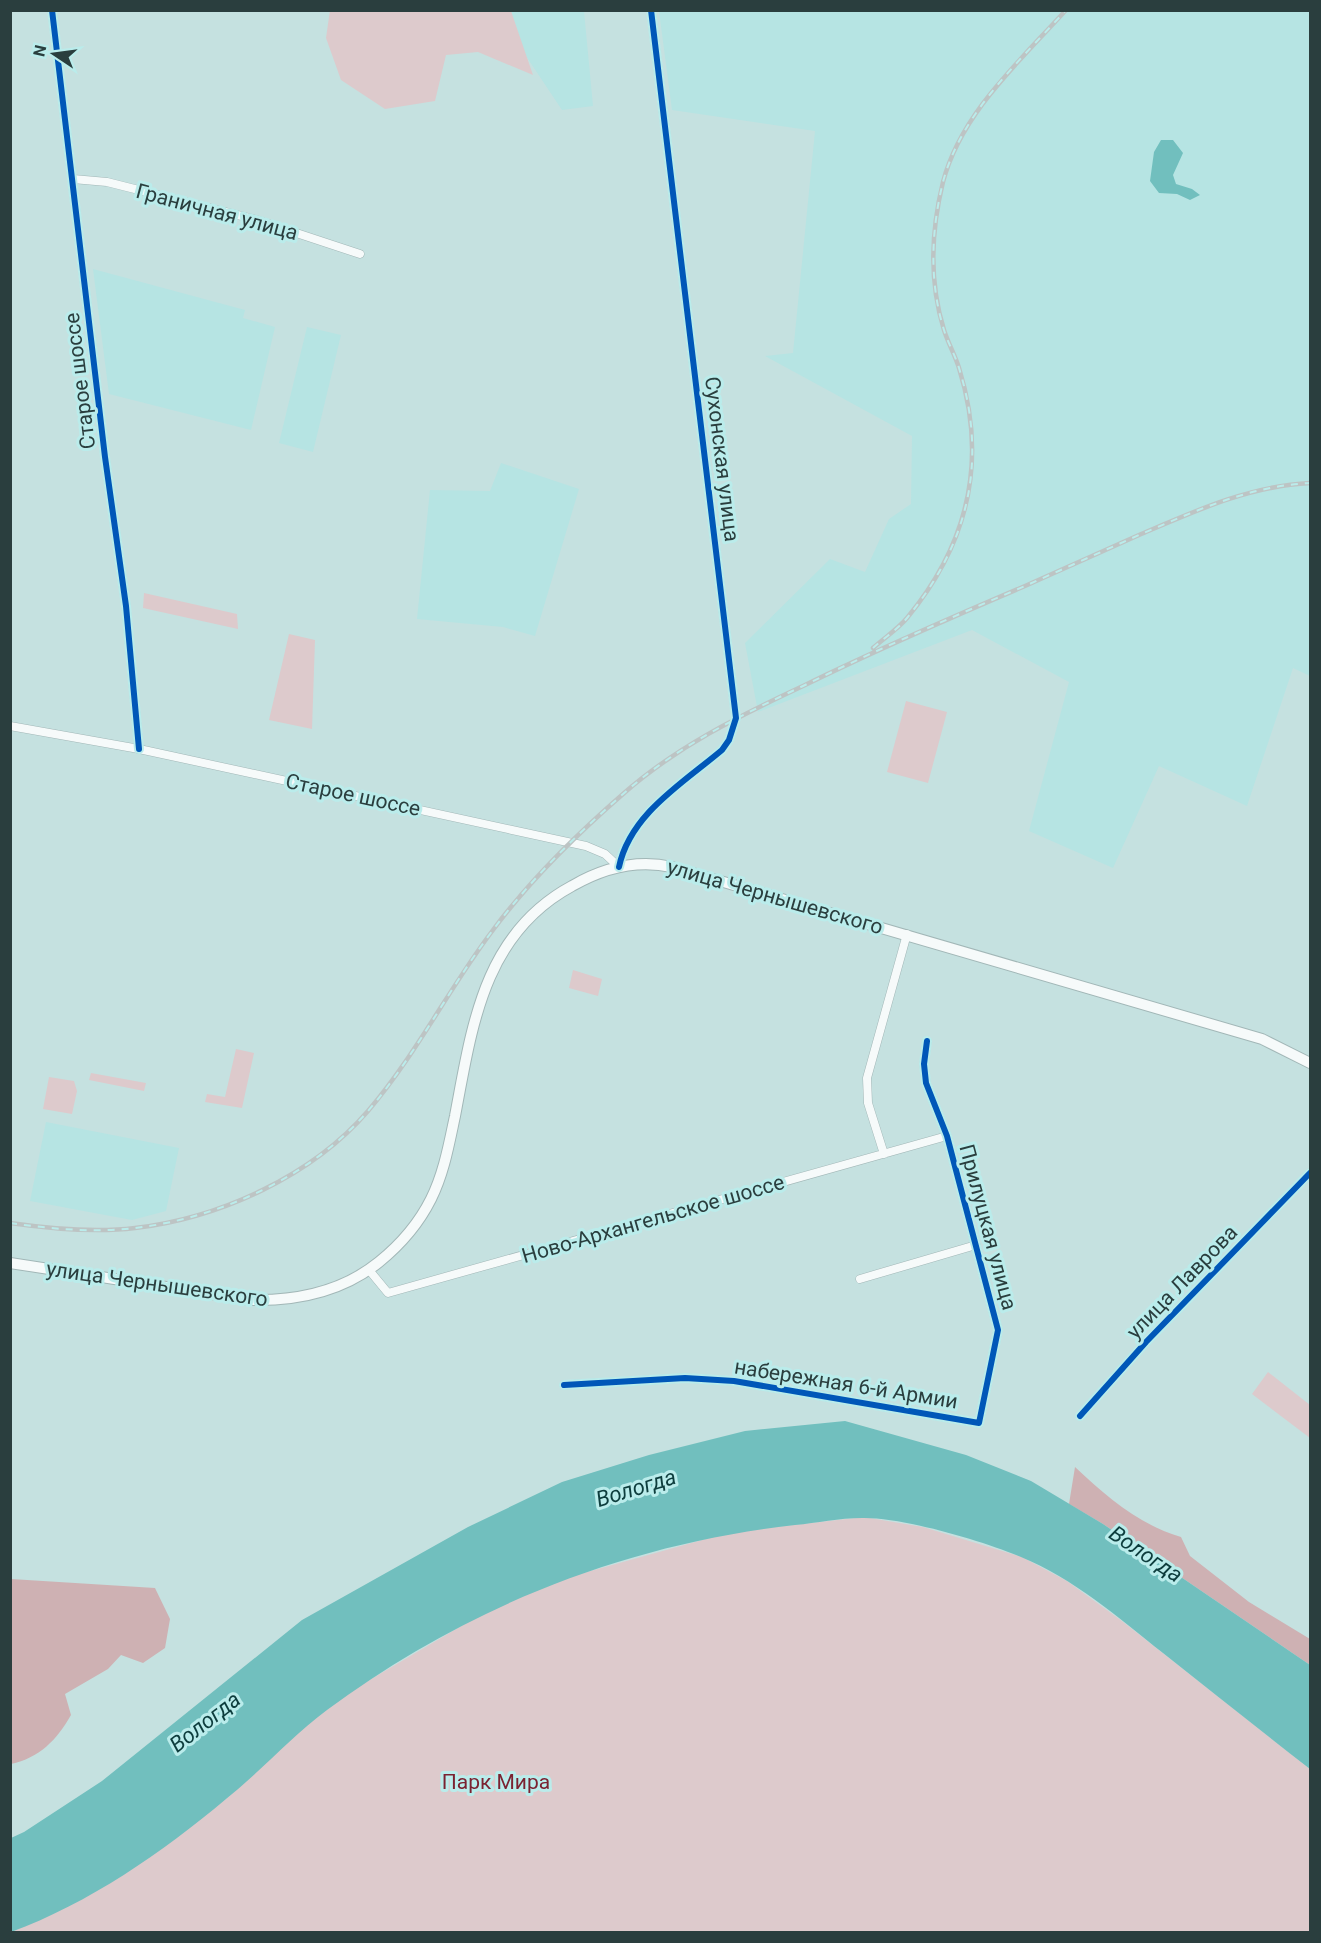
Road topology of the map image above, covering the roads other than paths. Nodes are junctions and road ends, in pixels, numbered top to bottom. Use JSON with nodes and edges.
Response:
{"nodes":[{"id":1,"x":52,"y":10,"type":"edge"},
{"id":2,"x":651,"y":10,"type":"edge"},
{"id":3,"x":73,"y":179,"type":"junction"},
{"id":4,"x":360,"y":254,"type":"dead end"},
{"id":5,"x":10,"y":726,"type":"edge"},
{"id":6,"x":139,"y":749,"type":"junction"},
{"id":7,"x":619,"y":867,"type":"junction"},
{"id":8,"x":907,"y":934,"type":"junction"},
{"id":9,"x":927,"y":1041,"type":"dead end"},
{"id":10,"x":1311,"y":1063,"type":"edge"},
{"id":11,"x":946,"y":1136,"type":"junction"},
{"id":12,"x":884,"y":1154,"type":"junction"},
{"id":13,"x":1311,"y":1173,"type":"edge"},
{"id":14,"x":976,"y":1245,"type":"junction"},
{"id":15,"x":10,"y":1263,"type":"edge"},
{"id":16,"x":369,"y":1270,"type":"junction"},
{"id":17,"x":860,"y":1279,"type":"dead end"},
{"id":18,"x":564,"y":1385,"type":"dead end"},
{"id":19,"x":1080,"y":1416,"type":"dead end"},
{"id":20,"x":980,"y":1422,"type":"joint"}],
"edges":[{"from":1,"to":3,"type":"street","name":"Старое шоссе"},
{"from":2,"to":7,"type":"street","name":"Сухонская улица"},
{"from":3,"to":4,"type":"street","name":"Граничная улица"},
{"from":3,"to":6,"type":"street","name":"Старое шоссе"},
{"from":5,"to":6,"type":"street"},
{"from":6,"to":7,"type":"street","name":"Старое шоссе"},
{"from":7,"to":8,"type":"main road","name":"улица Чернышевского"},
{"from":7,"to":16,"type":"main road","name":"улица Чернышевского"},
{"from":8,"to":10,"type":"main road","name":"улица Чернышевского"},
{"from":8,"to":12,"type":"street"},
{"from":9,"to":11,"type":"street","name":"Прилуцкая улица"},
{"from":11,"to":12,"type":"street","name":"Ново-Архангельское шоссе"},
{"from":11,"to":14,"type":"street","name":"Прилуцкая улица"},
{"from":12,"to":16,"type":"street","name":"Ново-Архангельское шоссе"},
{"from":13,"to":19,"type":"street","name":"улица Лаврова"},
{"from":14,"to":17,"type":"street"},
{"from":14,"to":20,"type":"street","name":"Прилуцкая улица"},
{"from":15,"to":16,"type":"main road","name":"улица Чернышевского"},
{"from":18,"to":20,"type":"street","name":"набережная 6-й Армии"}]}
